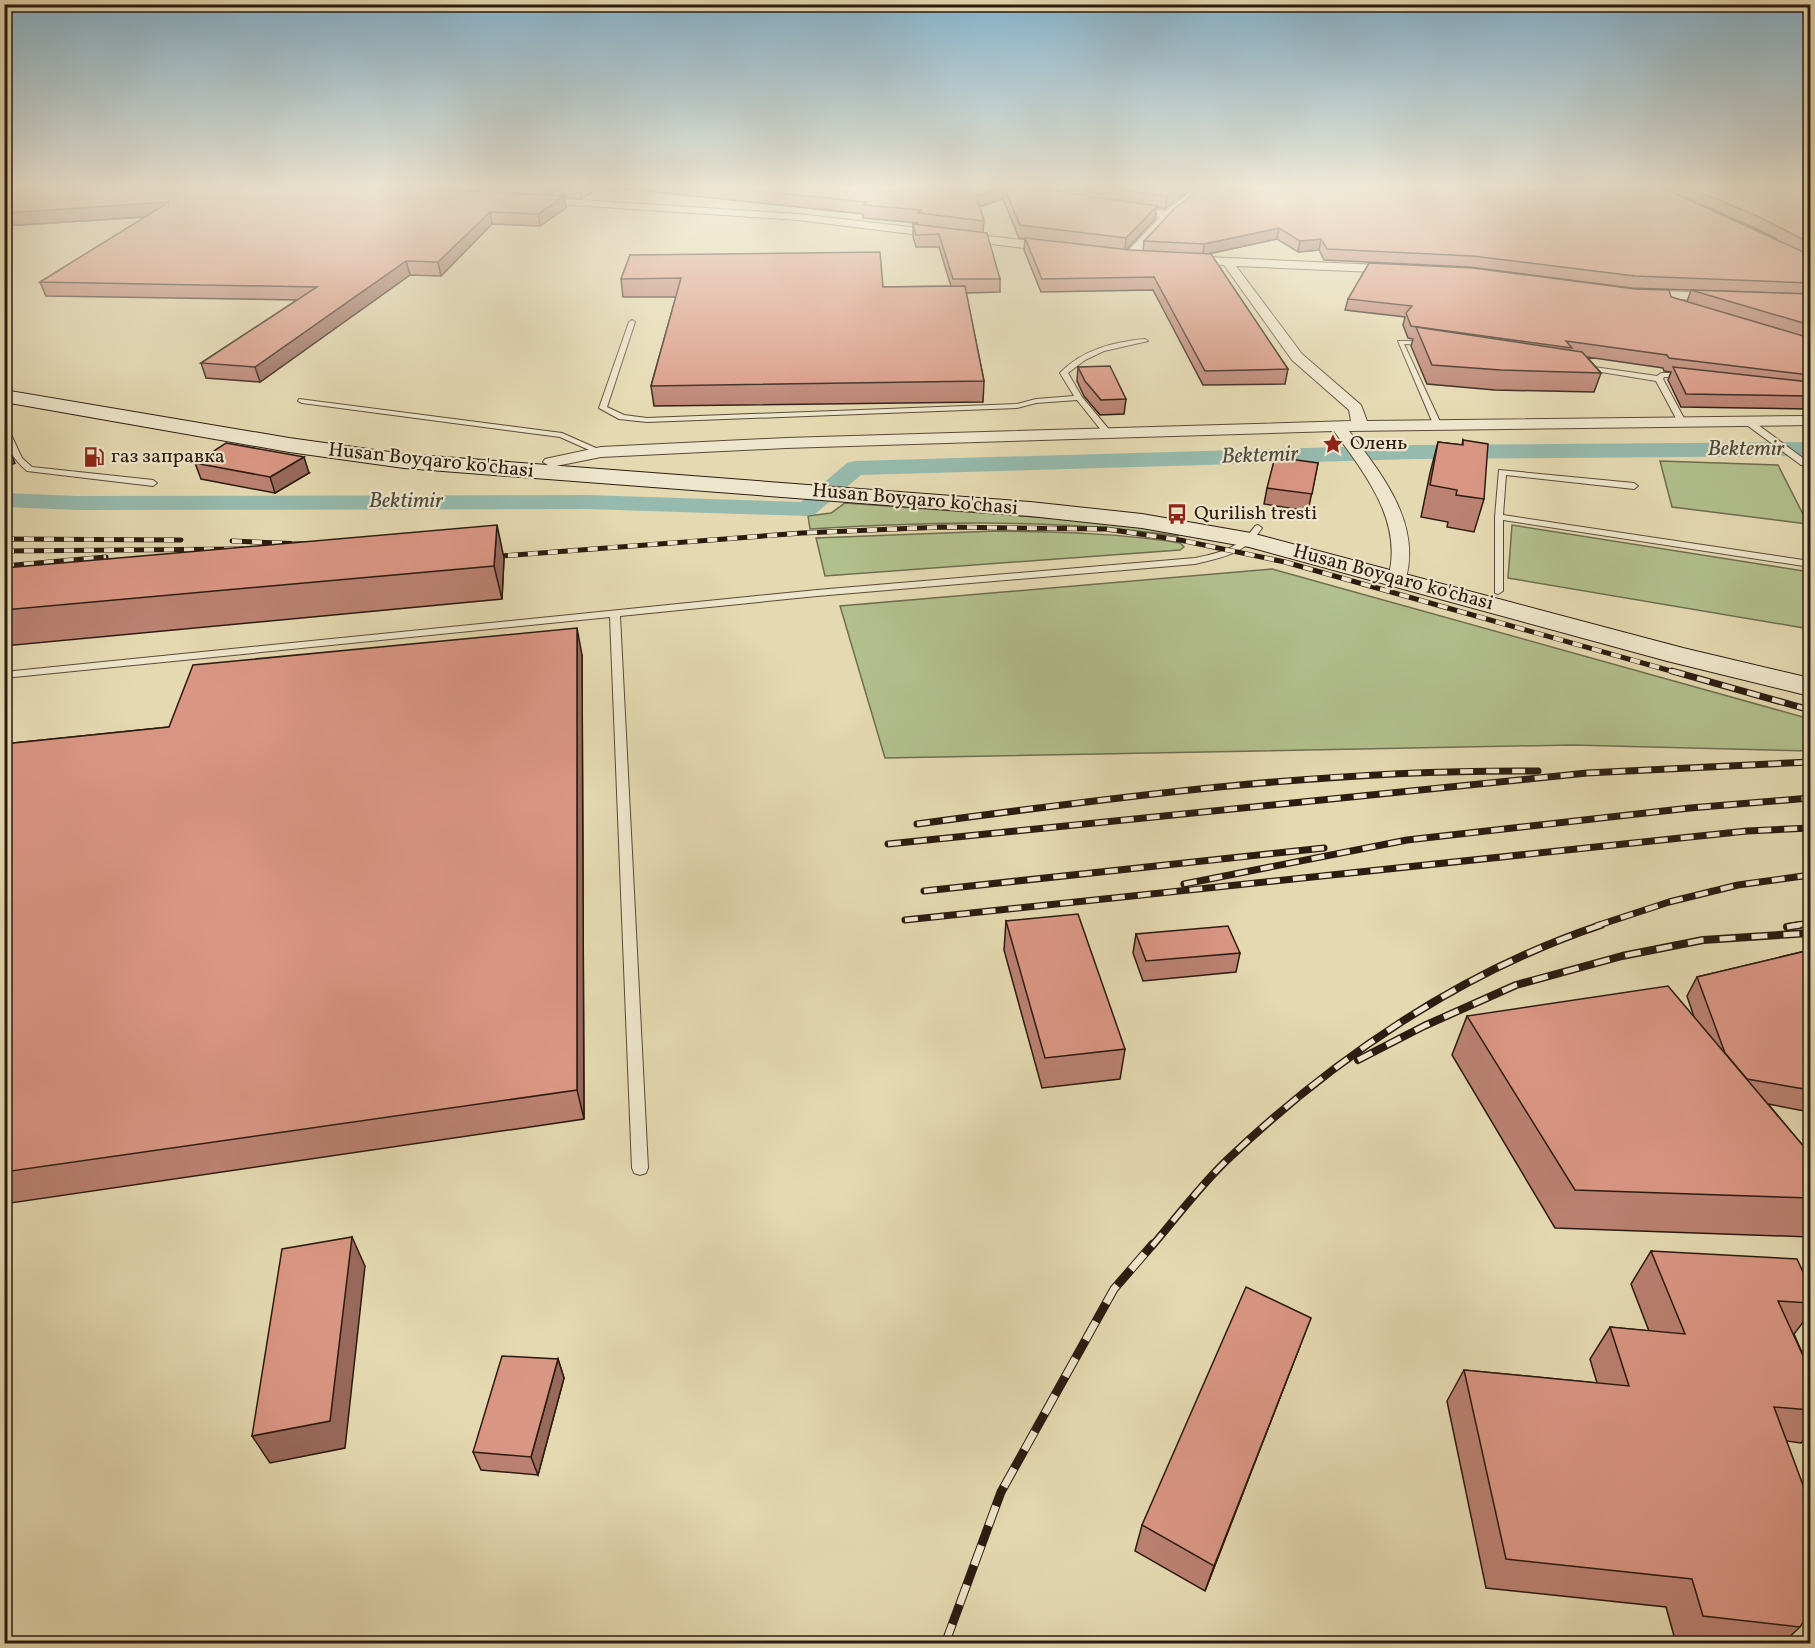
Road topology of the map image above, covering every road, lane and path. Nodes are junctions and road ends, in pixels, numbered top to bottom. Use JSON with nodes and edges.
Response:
{"nodes":[{"id":1,"x":1208,"y":262,"type":"edge"},
{"id":2,"x":1228,"y":263,"type":"junction"},
{"id":3,"x":1413,"y":270,"type":"edge"},
{"id":4,"x":1619,"y":292,"type":"edge"},
{"id":5,"x":1642,"y":294,"type":"junction"},
{"id":6,"x":1737,"y":297,"type":"edge"},
{"id":7,"x":1690,"y":309,"type":"edge"},
{"id":8,"x":632,"y":322,"type":"dead end"},
{"id":9,"x":1145,"y":341,"type":"dead end"},
{"id":10,"x":1439,"y":345,"type":"edge"},
{"id":11,"x":1578,"y":367,"type":"edge"},
{"id":12,"x":1696,"y":377,"type":"edge"},
{"id":13,"x":1659,"y":378,"type":"junction"},
{"id":14,"x":4,"y":386,"type":"edge"},
{"id":15,"x":4,"y":396,"type":"edge"},
{"id":16,"x":1079,"y":398,"type":"junction"},
{"id":17,"x":302,"y":400,"type":"dead end"},
{"id":18,"x":1747,"y":421,"type":"junction"},
{"id":19,"x":1810,"y":421,"type":"edge"},
{"id":20,"x":1682,"y":422,"type":"junction"},
{"id":21,"x":1338,"y":426,"type":"junction"},
{"id":22,"x":1360,"y":426,"type":"junction"},
{"id":23,"x":1438,"y":426,"type":"junction"},
{"id":24,"x":4,"y":428,"type":"edge"},
{"id":25,"x":1108,"y":433,"type":"junction"},
{"id":26,"x":601,"y":452,"type":"junction"},
{"id":27,"x":551,"y":462,"type":"junction"},
{"id":28,"x":1804,"y":463,"type":"dead end"},
{"id":29,"x":153,"y":483,"type":"dead end"},
{"id":30,"x":795,"y":485,"type":"junction"},
{"id":31,"x":1634,"y":486,"type":"dead end"},
{"id":32,"x":1499,"y":517,"type":"junction"},
{"id":33,"x":1255,"y":534,"type":"junction"},
{"id":34,"x":1810,"y":564,"type":"edge"},
{"id":35,"x":1400,"y":571,"type":"junction"},
{"id":36,"x":1498,"y":591,"type":"junction"},
{"id":37,"x":615,"y":615,"type":"junction"},
{"id":38,"x":1810,"y":670,"type":"edge"},
{"id":39,"x":4,"y":675,"type":"edge"},
{"id":40,"x":1810,"y":687,"type":"edge"},
{"id":41,"x":640,"y":1168,"type":"dead end"}],
"edges":[{"from":1,"to":2,"type":"street"},
{"from":2,"to":3,"type":"street"},
{"from":2,"to":22,"type":"street"},
{"from":4,"to":5,"type":"street"},
{"from":5,"to":6,"type":"street"},
{"from":5,"to":7,"type":"street"},
{"from":8,"to":16,"type":"lane"},
{"from":9,"to":16,"type":"lane"},
{"from":10,"to":23,"type":"lane"},
{"from":11,"to":13,"type":"lane"},
{"from":12,"to":13,"type":"lane"},
{"from":13,"to":20,"type":"lane"},
{"from":14,"to":27,"type":"main road","name":"Husan Boyqaro ko'chasi"},
{"from":15,"to":30,"type":"main road","name":"Husan Boyqaro ko'chasi"},
{"from":16,"to":25,"type":"lane"},
{"from":17,"to":26,"type":"lane"},
{"from":18,"to":19,"type":"street"},
{"from":18,"to":20,"type":"street"},
{"from":18,"to":28,"type":"lane"},
{"from":20,"to":23,"type":"street"},
{"from":21,"to":22,"type":"street"},
{"from":21,"to":25,"type":"street"},
{"from":21,"to":35,"type":"street"},
{"from":22,"to":23,"type":"street"},
{"from":24,"to":29,"type":"lane"},
{"from":25,"to":26,"type":"street"},
{"from":26,"to":27,"type":"street"},
{"from":27,"to":30,"type":"main road","name":"Husan Boyqaro ko'chasi"},
{"from":30,"to":33,"type":"main road","name":"Husan Boyqaro ko'chasi"},
{"from":31,"to":32,"type":"lane"},
{"from":32,"to":34,"type":"lane"},
{"from":32,"to":36,"type":"lane"},
{"from":33,"to":35,"type":"main road","name":"Husan Boyqaro ko'chasi"},
{"from":33,"to":37,"type":"lane"},
{"from":35,"to":36,"type":"main road","name":"Husan Boyqaro ko'chasi"},
{"from":35,"to":40,"type":"main road","name":"Husan Boyqaro ko'chasi"},
{"from":36,"to":38,"type":"main road","name":"Husan Boyqaro ko'chasi"},
{"from":37,"to":39,"type":"lane"},
{"from":37,"to":41,"type":"lane"}]}
